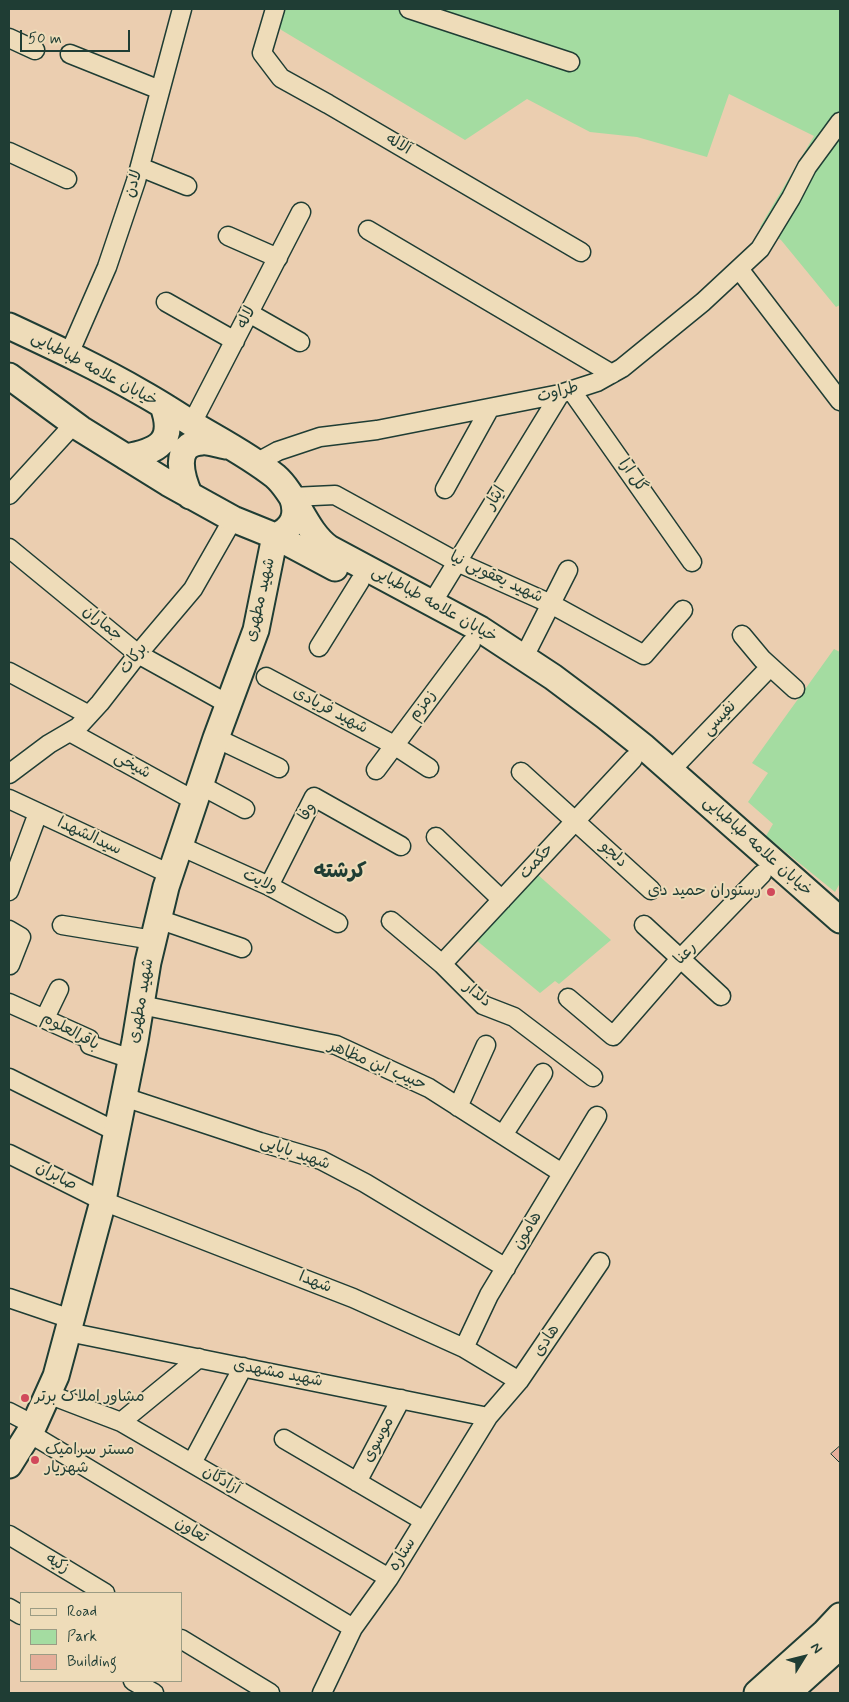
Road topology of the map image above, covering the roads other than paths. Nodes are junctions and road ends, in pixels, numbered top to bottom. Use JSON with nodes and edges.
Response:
{"nodes":[{"id":1,"x":182,"y":9,"type":"edge"},
{"id":2,"x":275,"y":9,"type":"edge"},
{"id":3,"x":409,"y":9,"type":"edge"},
{"id":4,"x":9,"y":38,"type":"edge"},
{"id":5,"x":35,"y":50,"type":"dead end"},
{"id":6,"x":70,"y":54,"type":"dead end"},
{"id":7,"x":570,"y":62,"type":"dead end"},
{"id":8,"x":160,"y":90,"type":"junction"},
{"id":9,"x":840,"y":122,"type":"edge"},
{"id":10,"x":9,"y":152,"type":"edge"},
{"id":11,"x":140,"y":167,"type":"junction"},
{"id":12,"x":67,"y":179,"type":"dead end"},
{"id":13,"x":187,"y":186,"type":"dead end"},
{"id":14,"x":301,"y":212,"type":"dead end"},
{"id":15,"x":368,"y":230,"type":"dead end"},
{"id":16,"x":228,"y":236,"type":"dead end"},
{"id":17,"x":581,"y":252,"type":"dead end"},
{"id":18,"x":278,"y":258,"type":"junction"},
{"id":19,"x":738,"y":269,"type":"junction"},
{"id":20,"x":166,"y":302,"type":"dead end"},
{"id":21,"x":250,"y":313,"type":"junction"},
{"id":22,"x":9,"y":326,"type":"edge"},
{"id":23,"x":235,"y":341,"type":"junction"},
{"id":24,"x":300,"y":342,"type":"dead end"},
{"id":25,"x":69,"y":354,"type":"junction"},
{"id":26,"x":612,"y":374,"type":"junction"},
{"id":27,"x":9,"y":376,"type":"edge"},
{"id":28,"x":565,"y":392,"type":"junction"},
{"id":29,"x":840,"y":401,"type":"edge"},
{"id":30,"x":163,"y":406,"type":"junction"},
{"id":31,"x":490,"y":408,"type":"junction"},
{"id":32,"x":74,"y":424,"type":"junction"},
{"id":33,"x":192,"y":424,"type":"junction"},
{"id":34,"x":233,"y":447,"type":"junction"},
{"id":35,"x":126,"y":457,"type":"junction"},
{"id":36,"x":256,"y":463,"type":"junction"},
{"id":37,"x":445,"y":489,"type":"dead end"},
{"id":38,"x":9,"y":495,"type":"edge"},
{"id":39,"x":190,"y":496,"type":"junction"},
{"id":40,"x":292,"y":497,"type":"junction"},
{"id":41,"x":233,"y":519,"type":"junction"},
{"id":42,"x":275,"y":536,"type":"junction"},
{"id":43,"x":9,"y":548,"type":"edge"},
{"id":44,"x":457,"y":562,"type":"junction"},
{"id":45,"x":692,"y":562,"type":"dead end"},
{"id":46,"x":568,"y":570,"type":"dead end"},
{"id":47,"x":360,"y":581,"type":"junction"},
{"id":48,"x":551,"y":604,"type":"junction"},
{"id":49,"x":428,"y":610,"type":"junction"},
{"id":50,"x":682,"y":610,"type":"dead end"},
{"id":51,"x":742,"y":635,"type":"dead end"},
{"id":52,"x":475,"y":636,"type":"junction"},
{"id":53,"x":319,"y":647,"type":"dead end"},
{"id":54,"x":138,"y":654,"type":"junction"},
{"id":55,"x":519,"y":664,"type":"junction"},
{"id":56,"x":770,"y":667,"type":"junction"},
{"id":57,"x":9,"y":672,"type":"edge"},
{"id":58,"x":266,"y":677,"type":"dead end"},
{"id":59,"x":795,"y":689,"type":"dead end"},
{"id":60,"x":228,"y":704,"type":"junction"},
{"id":61,"x":89,"y":715,"type":"junction"},
{"id":62,"x":70,"y":732,"type":"junction"},
{"id":63,"x":216,"y":738,"type":"junction"},
{"id":64,"x":394,"y":744,"type":"junction"},
{"id":65,"x":638,"y":753,"type":"junction"},
{"id":66,"x":279,"y":768,"type":"dead end"},
{"id":67,"x":429,"y":768,"type":"dead end"},
{"id":68,"x":376,"y":770,"type":"dead end"},
{"id":69,"x":521,"y":772,"type":"dead end"},
{"id":70,"x":9,"y":774,"type":"edge"},
{"id":71,"x":666,"y":777,"type":"junction"},
{"id":72,"x":197,"y":793,"type":"junction"},
{"id":73,"x":9,"y":800,"type":"edge"},
{"id":74,"x":245,"y":809,"type":"dead end"},
{"id":75,"x":38,"y":813,"type":"junction"},
{"id":76,"x":576,"y":821,"type":"junction"},
{"id":77,"x":436,"y":836,"type":"dead end"},
{"id":78,"x":180,"y":846,"type":"junction"},
{"id":79,"x":401,"y":846,"type":"dead end"},
{"id":80,"x":768,"y":868,"type":"junction"},
{"id":81,"x":170,"y":874,"type":"junction"},
{"id":82,"x":269,"y":886,"type":"junction"},
{"id":83,"x":651,"y":890,"type":"dead end"},
{"id":84,"x":9,"y":891,"type":"edge"},
{"id":85,"x":502,"y":900,"type":"junction"},
{"id":86,"x":839,"y":915,"type":"edge"},
{"id":87,"x":391,"y":921,"type":"dead end"},
{"id":88,"x":338,"y":922,"type":"dead end"},
{"id":89,"x":62,"y":925,"type":"dead end"},
{"id":90,"x":644,"y":926,"type":"dead end"},
{"id":91,"x":9,"y":930,"type":"edge"},
{"id":92,"x":156,"y":930,"type":"junction"},
{"id":93,"x":840,"y":940,"type":"edge"},
{"id":94,"x":242,"y":948,"type":"dead end"},
{"id":95,"x":680,"y":959,"type":"junction"},
{"id":96,"x":442,"y":964,"type":"junction"},
{"id":97,"x":10,"y":965,"type":"dead end"},
{"id":98,"x":59,"y":989,"type":"dead end"},
{"id":99,"x":721,"y":996,"type":"dead end"},
{"id":100,"x":568,"y":998,"type":"dead end"},
{"id":101,"x":9,"y":1003,"type":"edge"},
{"id":102,"x":141,"y":1005,"type":"junction"},
{"id":103,"x":45,"y":1018,"type":"junction"},
{"id":104,"x":486,"y":1045,"type":"dead end"},
{"id":105,"x":131,"y":1059,"type":"junction"},
{"id":106,"x":543,"y":1073,"type":"dead end"},
{"id":107,"x":593,"y":1077,"type":"dead end"},
{"id":108,"x":9,"y":1078,"type":"edge"},
{"id":109,"x":124,"y":1097,"type":"junction"},
{"id":110,"x":458,"y":1107,"type":"junction"},
{"id":111,"x":597,"y":1116,"type":"dead end"},
{"id":112,"x":117,"y":1132,"type":"junction"},
{"id":113,"x":503,"y":1135,"type":"junction"},
{"id":114,"x":9,"y":1154,"type":"edge"},
{"id":115,"x":562,"y":1173,"type":"junction"},
{"id":116,"x":103,"y":1201,"type":"junction"},
{"id":117,"x":600,"y":1262,"type":"dead end"},
{"id":118,"x":506,"y":1268,"type":"junction"},
{"id":119,"x":9,"y":1298,"type":"edge"},
{"id":120,"x":70,"y":1325,"type":"junction"},
{"id":121,"x":464,"y":1348,"type":"junction"},
{"id":122,"x":199,"y":1358,"type":"junction"},
{"id":123,"x":244,"y":1367,"type":"junction"},
{"id":124,"x":519,"y":1382,"type":"junction"},
{"id":125,"x":48,"y":1394,"type":"junction"},
{"id":126,"x":400,"y":1399,"type":"junction"},
{"id":127,"x":9,"y":1412,"type":"edge"},
{"id":128,"x":488,"y":1417,"type":"junction"},
{"id":129,"x":121,"y":1422,"type":"junction"},
{"id":130,"x":32,"y":1429,"type":"junction"},
{"id":131,"x":284,"y":1439,"type":"dead end"},
{"id":132,"x":192,"y":1463,"type":"junction"},
{"id":133,"x":9,"y":1465,"type":"edge"},
{"id":134,"x":357,"y":1482,"type":"junction"},
{"id":135,"x":424,"y":1521,"type":"junction"},
{"id":136,"x":9,"y":1535,"type":"edge"},
{"id":137,"x":389,"y":1578,"type":"junction"},
{"id":138,"x":103,"y":1592,"type":"edge"},
{"id":139,"x":9,"y":1608,"type":"edge"},
{"id":140,"x":20,"y":1614,"type":"edge"},
{"id":141,"x":840,"y":1616,"type":"edge"},
{"id":142,"x":353,"y":1628,"type":"junction"},
{"id":143,"x":182,"y":1641,"type":"edge"},
{"id":144,"x":840,"y":1646,"type":"edge"},
{"id":145,"x":135,"y":1682,"type":"edge"},
{"id":146,"x":154,"y":1693,"type":"edge"},
{"id":147,"x":270,"y":1693,"type":"edge"},
{"id":148,"x":322,"y":1693,"type":"edge"},
{"id":149,"x":758,"y":1693,"type":"edge"},
{"id":150,"x":788,"y":1693,"type":"edge"}],
"edges":[{"from":1,"to":8,"type":"street","name":"لادن"},
{"from":2,"to":17,"type":"street","name":"آلاله"},
{"from":3,"to":7,"type":"street"},
{"from":4,"to":5,"type":"street"},
{"from":6,"to":8,"type":"street"},
{"from":8,"to":11,"type":"street","name":"لادن"},
{"from":9,"to":19,"type":"street","name":"طراوت"},
{"from":10,"to":12,"type":"street"},
{"from":11,"to":13,"type":"street"},
{"from":11,"to":25,"type":"street","name":"لادن"},
{"from":14,"to":18,"type":"street","name":"لاله"},
{"from":15,"to":26,"type":"street"},
{"from":16,"to":18,"type":"street"},
{"from":18,"to":21,"type":"street","name":"لاله"},
{"from":19,"to":26,"type":"street","name":"طراوت"},
{"from":19,"to":29,"type":"street"},
{"from":20,"to":23,"type":"street"},
{"from":21,"to":23,"type":"street","name":"لاله"},
{"from":21,"to":24,"type":"street"},
{"from":22,"to":25,"type":"street","name":"خیابان علامه طباطبایی"},
{"from":23,"to":33,"type":"street","name":"لاله"},
{"from":25,"to":30,"type":"street","name":"خیابان علامه طباطبایی"},
{"from":26,"to":28,"type":"street","name":"طراوت"},
{"from":27,"to":32,"type":"street","name":"خیابان علامه طباطبایی"},
{"from":28,"to":31,"type":"street","name":"طراوت"},
{"from":28,"to":44,"type":"street","name":"ایثار"},
{"from":28,"to":45,"type":"street","name":"گل ارا"},
{"from":30,"to":33,"type":"street","name":"خیابان علامه طباطبایی"},
{"from":30,"to":35,"type":"street"},
{"from":31,"to":36,"type":"street","name":"طراوت"},
{"from":31,"to":37,"type":"street"},
{"from":32,"to":35,"type":"street","name":"خیابان علامه طباطبایی"},
{"from":32,"to":38,"type":"street"},
{"from":33,"to":34,"type":"street","name":"خیابان علامه طباطبایی"},
{"from":34,"to":36,"type":"street","name":"خیابان علامه طباطبایی"},
{"from":34,"to":39,"type":"street"},
{"from":35,"to":39,"type":"street","name":"خیابان علامه طباطبایی"},
{"from":36,"to":40,"type":"street","name":"خیابان علامه طباطبایی"},
{"from":39,"to":41,"type":"street","name":"خیابان علامه طباطبایی"},
{"from":40,"to":42,"type":"street"},
{"from":40,"to":44,"type":"street","name":"شهید یعقوبی نیا"},
{"from":40,"to":49,"type":"street","name":"خیابان علامه طباطبایی"},
{"from":41,"to":42,"type":"street","name":"خیابان علامه طباطبایی"},
{"from":41,"to":54,"type":"street","name":"برکات"},
{"from":42,"to":47,"type":"street","name":"خیابان علامه طباطبایی"},
{"from":42,"to":60,"type":"street","name":"شهید مطهری"},
{"from":43,"to":54,"type":"street","name":"جماران"},
{"from":44,"to":48,"type":"street","name":"شهید یعقوبی نیا"},
{"from":44,"to":49,"type":"street","name":"ایثار"},
{"from":46,"to":48,"type":"street"},
{"from":47,"to":49,"type":"street","name":"خیابان علامه طباطبایی"},
{"from":47,"to":53,"type":"street"},
{"from":48,"to":50,"type":"street","name":"شهید یعقوبی نیا"},
{"from":48,"to":55,"type":"street"},
{"from":49,"to":52,"type":"street","name":"خیابان علامه طباطبایی"},
{"from":51,"to":56,"type":"street"},
{"from":52,"to":55,"type":"street","name":"خیابان علامه طباطبایی"},
{"from":52,"to":64,"type":"street","name":"زمزم"},
{"from":54,"to":60,"type":"street","name":"جماران"},
{"from":54,"to":61,"type":"street","name":"برکات"},
{"from":55,"to":65,"type":"street","name":"خیابان علامه طباطبایی"},
{"from":56,"to":59,"type":"street"},
{"from":56,"to":71,"type":"street","name":"نفیسی"},
{"from":57,"to":61,"type":"street"},
{"from":58,"to":64,"type":"street","name":"شهید فریادی"},
{"from":60,"to":63,"type":"street","name":"شهید مطهری"},
{"from":61,"to":62,"type":"street","name":"برکات"},
{"from":62,"to":70,"type":"street","name":"برکات"},
{"from":62,"to":72,"type":"street","name":"شیخی"},
{"from":63,"to":66,"type":"street"},
{"from":63,"to":72,"type":"street","name":"شهید مطهری"},
{"from":64,"to":67,"type":"street","name":"شهید فریادی"},
{"from":64,"to":68,"type":"street","name":"زمزم"},
{"from":65,"to":71,"type":"street","name":"خیابان علامه طباطبایی"},
{"from":65,"to":76,"type":"street","name":"حکمت"},
{"from":69,"to":76,"type":"street","name":"دلجو"},
{"from":71,"to":80,"type":"street","name":"خیابان علامه طباطبایی"},
{"from":72,"to":74,"type":"street","name":"شیخی"},
{"from":72,"to":78,"type":"street","name":"شهید مطهری"},
{"from":73,"to":75,"type":"street","name":"سیدالشهدا"},
{"from":75,"to":81,"type":"street","name":"سیدالشهدا"},
{"from":75,"to":84,"type":"street"},
{"from":76,"to":83,"type":"street","name":"دلجو"},
{"from":76,"to":85,"type":"street","name":"حکمت"},
{"from":77,"to":85,"type":"street"},
{"from":78,"to":81,"type":"street","name":"شهید مطهری"},
{"from":78,"to":82,"type":"street","name":"ولایت"},
{"from":79,"to":82,"type":"street","name":"وفا"},
{"from":80,"to":86,"type":"street","name":"خیابان علامه طباطبایی"},
{"from":80,"to":93,"type":"street","name":"خیابان علامه طباطبایی"},
{"from":80,"to":95,"type":"street","name":"رعنا"},
{"from":81,"to":92,"type":"street","name":"شهید مطهری"},
{"from":82,"to":88,"type":"street","name":"ولایت"},
{"from":85,"to":96,"type":"street","name":"حکمت"},
{"from":87,"to":96,"type":"street","name":"دلدار"},
{"from":89,"to":92,"type":"street"},
{"from":90,"to":95,"type":"street"},
{"from":91,"to":97,"type":"street"},
{"from":92,"to":94,"type":"street"},
{"from":92,"to":102,"type":"street","name":"شهید مطهری"},
{"from":95,"to":99,"type":"street"},
{"from":95,"to":100,"type":"street","name":"رعنا"},
{"from":96,"to":107,"type":"street","name":"دلدار"},
{"from":98,"to":103,"type":"street"},
{"from":101,"to":103,"type":"street","name":"باقرالعلوم"},
{"from":102,"to":105,"type":"street","name":"شهید مطهری"},
{"from":102,"to":110,"type":"street","name":"حبیب ابن مظاهر"},
{"from":103,"to":105,"type":"street","name":"باقرالعلوم"},
{"from":104,"to":110,"type":"street"},
{"from":105,"to":109,"type":"street","name":"شهید مطهری"},
{"from":106,"to":113,"type":"street"},
{"from":108,"to":112,"type":"street"},
{"from":109,"to":112,"type":"street","name":"شهید مطهری"},
{"from":109,"to":118,"type":"street","name":"شهید بابایی"},
{"from":110,"to":113,"type":"street","name":"حبیب ابن مظاهر"},
{"from":111,"to":115,"type":"street","name":"هامون"},
{"from":112,"to":116,"type":"street","name":"شهید مطهری"},
{"from":113,"to":115,"type":"street","name":"حبیب ابن مظاهر"},
{"from":114,"to":116,"type":"street","name":"صابران"},
{"from":115,"to":118,"type":"street","name":"هامون"},
{"from":116,"to":120,"type":"street","name":"شهید مطهری"},
{"from":116,"to":121,"type":"street","name":"شهدا"},
{"from":117,"to":124,"type":"street","name":"هادی"},
{"from":118,"to":121,"type":"street","name":"هامون"},
{"from":119,"to":120,"type":"street","name":"شهید مشهدی"},
{"from":120,"to":122,"type":"street","name":"شهید مشهدی"},
{"from":120,"to":125,"type":"street","name":"شهید مطهری"},
{"from":121,"to":124,"type":"street","name":"شهدا"},
{"from":122,"to":123,"type":"street","name":"شهید مشهدی"},
{"from":122,"to":129,"type":"street"},
{"from":123,"to":126,"type":"street","name":"شهید مشهدی"},
{"from":123,"to":132,"type":"street"},
{"from":124,"to":128,"type":"street","name":"هادی"},
{"from":125,"to":129,"type":"street","name":"آزادگان"},
{"from":125,"to":130,"type":"street","name":"شهید مطهری"},
{"from":126,"to":128,"type":"street","name":"شهید مشهدی"},
{"from":126,"to":134,"type":"street","name":"موسوی"},
{"from":127,"to":130,"type":"street","name":"تعاون"},
{"from":128,"to":135,"type":"street","name":"ستاره"},
{"from":129,"to":132,"type":"street","name":"آزادگان"},
{"from":130,"to":133,"type":"street","name":"شهید مطهری"},
{"from":130,"to":142,"type":"street","name":"تعاون"},
{"from":131,"to":134,"type":"street","name":"موسوی"},
{"from":132,"to":137,"type":"street","name":"آزادگان"},
{"from":134,"to":135,"type":"street","name":"موسوی"},
{"from":135,"to":137,"type":"street","name":"ستاره"},
{"from":136,"to":138,"type":"street","name":"زکیه"},
{"from":137,"to":142,"type":"street","name":"ستاره"},
{"from":139,"to":140,"type":"street"},
{"from":141,"to":149,"type":"street"},
{"from":142,"to":148,"type":"street","name":"ستاره"},
{"from":143,"to":147,"type":"street"},
{"from":144,"to":150,"type":"street"},
{"from":145,"to":146,"type":"street"}]}
